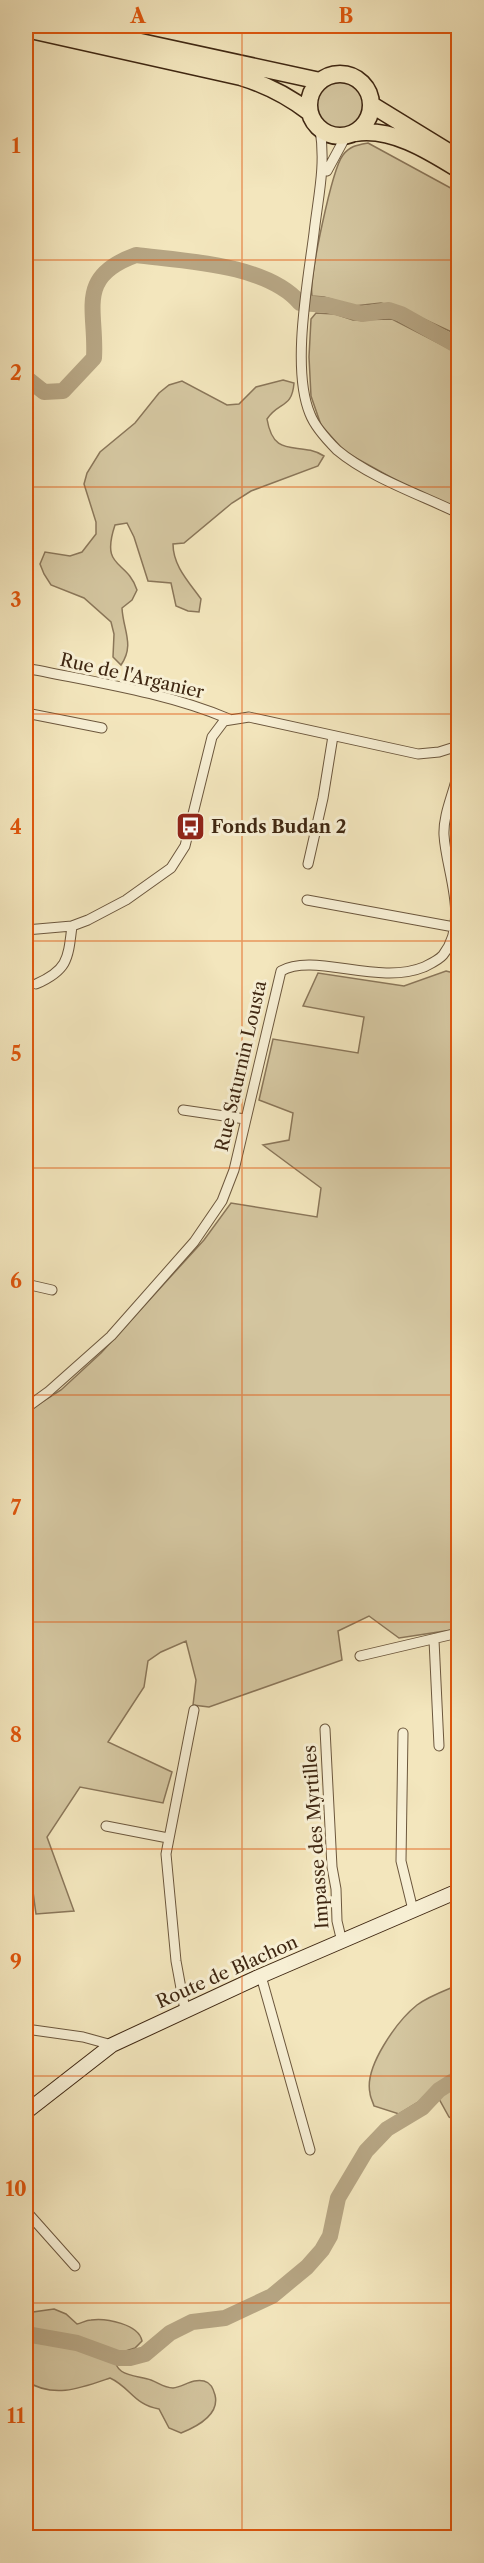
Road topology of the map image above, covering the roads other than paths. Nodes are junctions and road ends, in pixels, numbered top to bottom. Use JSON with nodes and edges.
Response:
{"nodes":[{"id":1,"x":67,"y":26,"type":"edge"},
{"id":2,"x":26,"y":29,"type":"edge"},
{"id":3,"x":320,"y":81,"type":"junction"},
{"id":4,"x":372,"y":105,"type":"junction"},
{"id":5,"x":309,"y":112,"type":"junction"},
{"id":6,"x":320,"y":129,"type":"junction"},
{"id":7,"x":350,"y":134,"type":"junction"},
{"id":8,"x":459,"y":158,"type":"edge"},
{"id":9,"x":459,"y":169,"type":"edge"},
{"id":10,"x":322,"y":182,"type":"junction"},
{"id":11,"x":459,"y":513,"type":"edge"},
{"id":12,"x":26,"y":668,"type":"edge"},
{"id":13,"x":26,"y":712,"type":"edge"},
{"id":14,"x":229,"y":719,"type":"junction"},
{"id":15,"x":102,"y":728,"type":"dead end"},
{"id":16,"x":333,"y":736,"type":"junction"},
{"id":17,"x":459,"y":746,"type":"edge"},
{"id":18,"x":459,"y":772,"type":"edge"},
{"id":19,"x":308,"y":864,"type":"dead end"},
{"id":20,"x":307,"y":900,"type":"dead end"},
{"id":21,"x":72,"y":926,"type":"junction"},
{"id":22,"x":454,"y":927,"type":"junction"},
{"id":23,"x":26,"y":930,"type":"edge"},
{"id":24,"x":36,"y":984,"type":"dead end"},
{"id":25,"x":183,"y":1110,"type":"dead end"},
{"id":26,"x":245,"y":1119,"type":"junction"},
{"id":27,"x":26,"y":1284,"type":"edge"},
{"id":28,"x":52,"y":1290,"type":"dead end"},
{"id":29,"x":26,"y":1408,"type":"edge"},
{"id":30,"x":459,"y":1634,"type":"edge"},
{"id":31,"x":434,"y":1640,"type":"junction"},
{"id":32,"x":360,"y":1656,"type":"dead end"},
{"id":33,"x":194,"y":1710,"type":"dead end"},
{"id":34,"x":325,"y":1729,"type":"dead end"},
{"id":35,"x":403,"y":1733,"type":"dead end"},
{"id":36,"x":439,"y":1746,"type":"dead end"},
{"id":37,"x":106,"y":1826,"type":"dead end"},
{"id":38,"x":168,"y":1838,"type":"junction"},
{"id":39,"x":459,"y":1891,"type":"edge"},
{"id":40,"x":413,"y":1911,"type":"junction"},
{"id":41,"x":342,"y":1942,"type":"junction"},
{"id":42,"x":261,"y":1976,"type":"junction"},
{"id":43,"x":185,"y":2010,"type":"junction"},
{"id":44,"x":26,"y":2030,"type":"edge"},
{"id":45,"x":112,"y":2045,"type":"junction"},
{"id":46,"x":26,"y":2112,"type":"edge"},
{"id":47,"x":310,"y":2150,"type":"dead end"},
{"id":48,"x":26,"y":2211,"type":"edge"},
{"id":49,"x":75,"y":2266,"type":"dead end"}],
"edges":[{"from":1,"to":3,"type":"highway"},
{"from":2,"to":5,"type":"highway"},
{"from":3,"to":4,"type":"highway"},
{"from":3,"to":5,"type":"highway"},
{"from":4,"to":7,"type":"highway"},
{"from":4,"to":8,"type":"highway"},
{"from":5,"to":6,"type":"highway"},
{"from":6,"to":7,"type":"highway"},
{"from":6,"to":10,"type":"street"},
{"from":7,"to":9,"type":"highway"},
{"from":7,"to":10,"type":"street"},
{"from":10,"to":11,"type":"street"},
{"from":12,"to":14,"type":"street","name":"Rue de l'Arganier"},
{"from":13,"to":15,"type":"street"},
{"from":14,"to":16,"type":"street","name":"Rue de l'Arganier"},
{"from":14,"to":21,"type":"street"},
{"from":16,"to":17,"type":"street","name":"Rue de l'Arganier"},
{"from":16,"to":19,"type":"street"},
{"from":18,"to":22,"type":"street","name":"Rue Saturnin Lousta"},
{"from":20,"to":22,"type":"street"},
{"from":21,"to":23,"type":"street"},
{"from":21,"to":24,"type":"street"},
{"from":22,"to":26,"type":"street","name":"Rue Saturnin Lousta"},
{"from":25,"to":26,"type":"street"},
{"from":26,"to":29,"type":"street","name":"Rue Saturnin Lousta"},
{"from":27,"to":28,"type":"street"},
{"from":30,"to":31,"type":"street"},
{"from":31,"to":32,"type":"street"},
{"from":31,"to":36,"type":"street"},
{"from":33,"to":38,"type":"street"},
{"from":34,"to":41,"type":"street","name":"Impasse des Myrtilles"},
{"from":35,"to":40,"type":"street"},
{"from":37,"to":38,"type":"street"},
{"from":38,"to":43,"type":"street"},
{"from":39,"to":40,"type":"street","name":"Route de Blachon"},
{"from":40,"to":41,"type":"street","name":"Route de Blachon"},
{"from":41,"to":42,"type":"street","name":"Route de Blachon"},
{"from":42,"to":43,"type":"street","name":"Route de Blachon"},
{"from":42,"to":47,"type":"street"},
{"from":43,"to":45,"type":"street","name":"Route de Blachon"},
{"from":44,"to":45,"type":"street"},
{"from":45,"to":46,"type":"street","name":"Route de Blachon"},
{"from":48,"to":49,"type":"street"}]}
